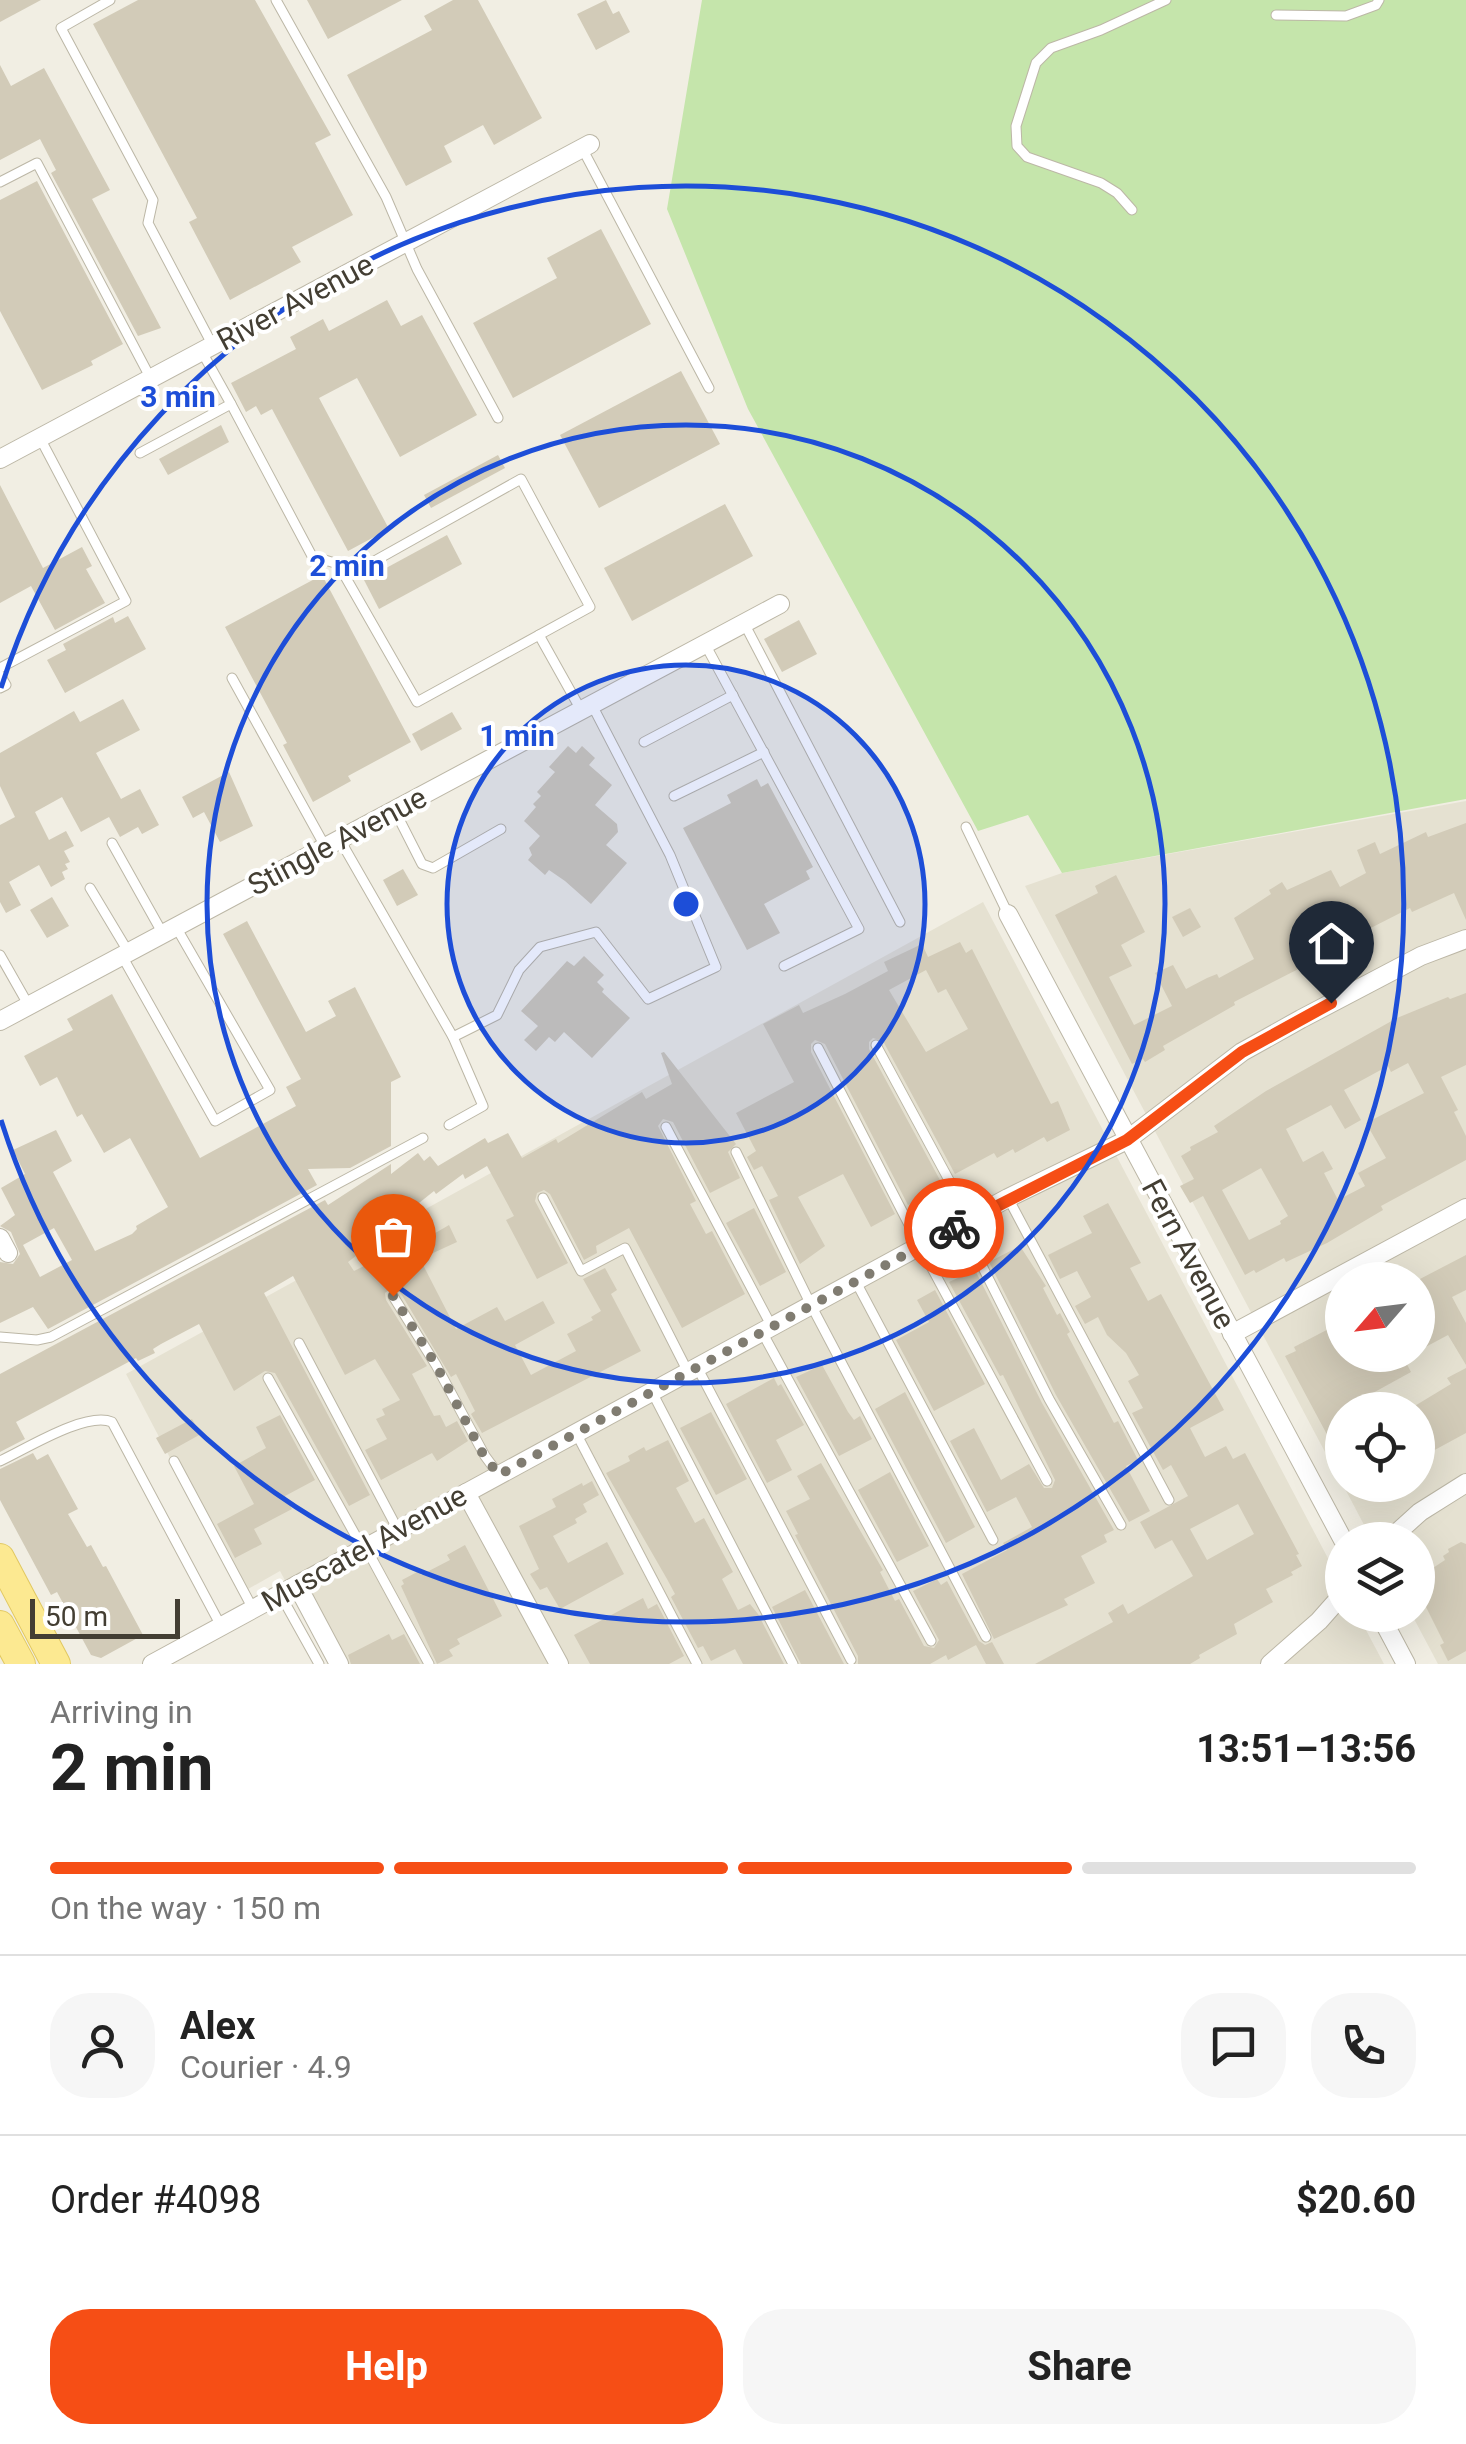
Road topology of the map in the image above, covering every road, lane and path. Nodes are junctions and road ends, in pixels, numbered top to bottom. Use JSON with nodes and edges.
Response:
{"nodes":[{"id":1,"x":110,"y":0,"type":"edge"},
{"id":2,"x":276,"y":0,"type":"edge"},
{"id":3,"x":1166,"y":0,"type":"edge"},
{"id":4,"x":1379,"y":0,"type":"edge"},
{"id":5,"x":1276,"y":15,"type":"dead end"},
{"id":6,"x":586,"y":146,"type":"joint"},
{"id":7,"x":0,"y":182,"type":"edge"},
{"id":8,"x":1132,"y":210,"type":"dead end"},
{"id":9,"x":407,"y":242,"type":"junction"},
{"id":10,"x":208,"y":349,"type":"junction"},
{"id":11,"x":151,"y":379,"type":"junction"},
{"id":12,"x":709,"y":388,"type":"dead end"},
{"id":13,"x":231,"y":404,"type":"junction"},
{"id":14,"x":498,"y":418,"type":"dead end"},
{"id":15,"x":40,"y":438,"type":"junction"},
{"id":16,"x":140,"y":454,"type":"dead end"},
{"id":17,"x":0,"y":459,"type":"edge"},
{"id":18,"x":346,"y":578,"type":"junction"},
{"id":19,"x":780,"y":604,"type":"dead end"},
{"id":20,"x":744,"y":623,"type":"junction"},
{"id":21,"x":539,"y":635,"type":"junction"},
{"id":22,"x":705,"y":644,"type":"junction"},
{"id":23,"x":0,"y":672,"type":"edge"},
{"id":24,"x":232,"y":678,"type":"dead end"},
{"id":25,"x":0,"y":688,"type":"edge"},
{"id":26,"x":733,"y":694,"type":"junction"},
{"id":27,"x":587,"y":708,"type":"junction"},
{"id":28,"x":644,"y":742,"type":"dead end"},
{"id":29,"x":764,"y":752,"type":"junction"},
{"id":30,"x":674,"y":796,"type":"dead end"},
{"id":31,"x":394,"y":811,"type":"junction"},
{"id":32,"x":966,"y":828,"type":"dead end"},
{"id":33,"x":501,"y":829,"type":"dead end"},
{"id":34,"x":112,"y":843,"type":"dead end"},
{"id":35,"x":333,"y":844,"type":"junction"},
{"id":36,"x":90,"y":888,"type":"dead end"},
{"id":37,"x":1008,"y":914,"type":"joint"},
{"id":38,"x":900,"y":922,"type":"dead end"},
{"id":39,"x":170,"y":931,"type":"junction"},
{"id":40,"x":1466,"y":939,"type":"edge"},
{"id":41,"x":125,"y":954,"type":"junction"},
{"id":42,"x":0,"y":955,"type":"edge"},
{"id":43,"x":784,"y":966,"type":"dead end"},
{"id":44,"x":29,"y":1006,"type":"junction"},
{"id":45,"x":0,"y":1021,"type":"edge"},
{"id":46,"x":453,"y":1037,"type":"junction"},
{"id":47,"x":876,"y":1045,"type":"dead end"},
{"id":48,"x":818,"y":1048,"type":"dead end"},
{"id":49,"x":449,"y":1126,"type":"dead end"},
{"id":50,"x":666,"y":1127,"type":"dead end"},
{"id":51,"x":423,"y":1138,"type":"dead end"},
{"id":52,"x":1127,"y":1140,"type":"junction"},
{"id":53,"x":736,"y":1152,"type":"dead end"},
{"id":54,"x":543,"y":1198,"type":"dead end"},
{"id":55,"x":1008,"y":1198,"type":"junction"},
{"id":56,"x":1466,"y":1208,"type":"edge"},
{"id":57,"x":965,"y":1222,"type":"junction"},
{"id":58,"x":920,"y":1246,"type":"junction"},
{"id":59,"x":856,"y":1281,"type":"junction"},
{"id":60,"x":393,"y":1296,"type":"dead end"},
{"id":61,"x":811,"y":1306,"type":"junction"},
{"id":62,"x":767,"y":1330,"type":"junction"},
{"id":63,"x":1232,"y":1334,"type":"junction"},
{"id":64,"x":0,"y":1337,"type":"edge"},
{"id":65,"x":299,"y":1342,"type":"dead end"},
{"id":66,"x":692,"y":1370,"type":"junction"},
{"id":67,"x":268,"y":1378,"type":"dead end"},
{"id":68,"x":652,"y":1392,"type":"junction"},
{"id":69,"x":576,"y":1433,"type":"junction"},
{"id":70,"x":0,"y":1461,"type":"edge"},
{"id":71,"x":174,"y":1461,"type":"dead end"},
{"id":72,"x":499,"y":1475,"type":"junction"},
{"id":73,"x":1047,"y":1481,"type":"dead end"},
{"id":74,"x":1466,"y":1484,"type":"edge"},
{"id":75,"x":466,"y":1493,"type":"junction"},
{"id":76,"x":1169,"y":1500,"type":"dead end"},
{"id":77,"x":1333,"y":1522,"type":"edge"},
{"id":78,"x":1409,"y":1522,"type":"edge"},
{"id":79,"x":1122,"y":1525,"type":"dead end"},
{"id":80,"x":398,"y":1530,"type":"junction"},
{"id":81,"x":994,"y":1540,"type":"dead end"},
{"id":82,"x":364,"y":1548,"type":"junction"},
{"id":83,"x":0,"y":1558,"type":"edge"},
{"id":84,"x":288,"y":1589,"type":"junction"},
{"id":85,"x":253,"y":1609,"type":"junction"},
{"id":86,"x":1325,"y":1614,"type":"edge"},
{"id":87,"x":0,"y":1625,"type":"edge"},
{"id":88,"x":221,"y":1626,"type":"junction"},
{"id":89,"x":1389,"y":1632,"type":"edge"},
{"id":90,"x":986,"y":1637,"type":"dead end"},
{"id":91,"x":931,"y":1640,"type":"dead end"},
{"id":92,"x":852,"y":1660,"type":"dead end"},
{"id":93,"x":20,"y":1664,"type":"edge"},
{"id":94,"x":56,"y":1664,"type":"edge"},
{"id":95,"x":152,"y":1664,"type":"edge"},
{"id":96,"x":319,"y":1664,"type":"edge"},
{"id":97,"x":338,"y":1664,"type":"edge"},
{"id":98,"x":429,"y":1664,"type":"edge"},
{"id":99,"x":559,"y":1664,"type":"edge"},
{"id":100,"x":697,"y":1664,"type":"edge"},
{"id":101,"x":794,"y":1664,"type":"edge"},
{"id":102,"x":1270,"y":1664,"type":"edge"},
{"id":103,"x":1406,"y":1664,"type":"edge"}],
"edges":[{"from":1,"to":10,"type":"lane"},
{"from":2,"to":9,"type":"lane"},
{"from":3,"to":8,"type":"lane"},
{"from":4,"to":5,"type":"lane"},
{"from":6,"to":9,"type":"street","name":"River Avenue"},
{"from":6,"to":12,"type":"lane"},
{"from":7,"to":11,"type":"lane"},
{"from":9,"to":10,"type":"street","name":"River Avenue"},
{"from":9,"to":14,"type":"lane"},
{"from":10,"to":11,"type":"street","name":"River Avenue"},
{"from":10,"to":13,"type":"lane"},
{"from":11,"to":15,"type":"street","name":"River Avenue"},
{"from":13,"to":16,"type":"lane"},
{"from":13,"to":18,"type":"lane"},
{"from":15,"to":17,"type":"street","name":"River Avenue"},
{"from":15,"to":23,"type":"lane"},
{"from":18,"to":21,"type":"lane"},
{"from":18,"to":21,"type":"lane"},
{"from":19,"to":20,"type":"street","name":"Stingle Avenue"},
{"from":20,"to":22,"type":"street","name":"Stingle Avenue"},
{"from":20,"to":38,"type":"lane"},
{"from":21,"to":27,"type":"lane"},
{"from":22,"to":26,"type":"lane"},
{"from":22,"to":27,"type":"street","name":"Stingle Avenue"},
{"from":23,"to":25,"type":"lane"},
{"from":24,"to":35,"type":"lane"},
{"from":26,"to":28,"type":"lane"},
{"from":26,"to":29,"type":"lane"},
{"from":27,"to":31,"type":"street","name":"Stingle Avenue"},
{"from":27,"to":46,"type":"lane"},
{"from":29,"to":30,"type":"lane"},
{"from":29,"to":43,"type":"lane"},
{"from":31,"to":33,"type":"lane"},
{"from":31,"to":35,"type":"street","name":"Stingle Avenue"},
{"from":32,"to":37,"type":"lane"},
{"from":34,"to":39,"type":"lane"},
{"from":35,"to":39,"type":"street","name":"Stingle Avenue"},
{"from":35,"to":46,"type":"lane"},
{"from":36,"to":41,"type":"lane"},
{"from":37,"to":52,"type":"street","name":"Fern Avenue"},
{"from":39,"to":41,"type":"street","name":"Stingle Avenue"},
{"from":39,"to":41,"type":"lane"},
{"from":40,"to":52,"type":"street","name":"Muscatel Avenue"},
{"from":41,"to":44,"type":"street","name":"Stingle Avenue"},
{"from":42,"to":44,"type":"lane"},
{"from":44,"to":45,"type":"street","name":"Stingle Avenue"},
{"from":46,"to":49,"type":"lane"},
{"from":47,"to":57,"type":"lane"},
{"from":48,"to":58,"type":"lane"},
{"from":50,"to":62,"type":"lane"},
{"from":51,"to":64,"type":"lane"},
{"from":52,"to":55,"type":"street","name":"Muscatel Avenue"},
{"from":52,"to":63,"type":"street","name":"Fern Avenue"},
{"from":53,"to":61,"type":"lane"},
{"from":54,"to":66,"type":"lane"},
{"from":55,"to":57,"type":"street","name":"Muscatel Avenue"},
{"from":55,"to":76,"type":"lane"},
{"from":56,"to":63,"type":"street"},
{"from":57,"to":58,"type":"street","name":"Muscatel Avenue"},
{"from":57,"to":79,"type":"lane"},
{"from":58,"to":59,"type":"street","name":"Muscatel Avenue"},
{"from":58,"to":73,"type":"lane"},
{"from":59,"to":61,"type":"street","name":"Muscatel Avenue"},
{"from":59,"to":81,"type":"lane"},
{"from":60,"to":72,"type":"lane"},
{"from":61,"to":62,"type":"street","name":"Muscatel Avenue"},
{"from":61,"to":90,"type":"lane"},
{"from":62,"to":66,"type":"street","name":"Muscatel Avenue"},
{"from":62,"to":91,"type":"lane"},
{"from":63,"to":77,"type":"street","name":"Fern Avenue"},
{"from":65,"to":80,"type":"lane"},
{"from":66,"to":68,"type":"street","name":"Muscatel Avenue"},
{"from":66,"to":92,"type":"lane"},
{"from":67,"to":82,"type":"lane"},
{"from":68,"to":69,"type":"street","name":"Muscatel Avenue"},
{"from":68,"to":101,"type":"lane"},
{"from":69,"to":72,"type":"street","name":"Muscatel Avenue"},
{"from":69,"to":100,"type":"lane"},
{"from":70,"to":88,"type":"lane"},
{"from":71,"to":85,"type":"lane"},
{"from":72,"to":75,"type":"street","name":"Muscatel Avenue"},
{"from":74,"to":78,"type":"street"},
{"from":75,"to":80,"type":"street","name":"Muscatel Avenue"},
{"from":75,"to":99,"type":"street"},
{"from":80,"to":82,"type":"street","name":"Muscatel Avenue"},
{"from":82,"to":84,"type":"street","name":"Muscatel Avenue"},
{"from":82,"to":98,"type":"lane"},
{"from":83,"to":94,"type":"main road"},
{"from":84,"to":85,"type":"street","name":"Muscatel Avenue"},
{"from":84,"to":96,"type":"lane"},
{"from":84,"to":97,"type":"street"},
{"from":85,"to":88,"type":"street","name":"Muscatel Avenue"},
{"from":86,"to":102,"type":"street"},
{"from":87,"to":93,"type":"main road"},
{"from":88,"to":95,"type":"street","name":"Muscatel Avenue"},
{"from":89,"to":103,"type":"street"}]}
